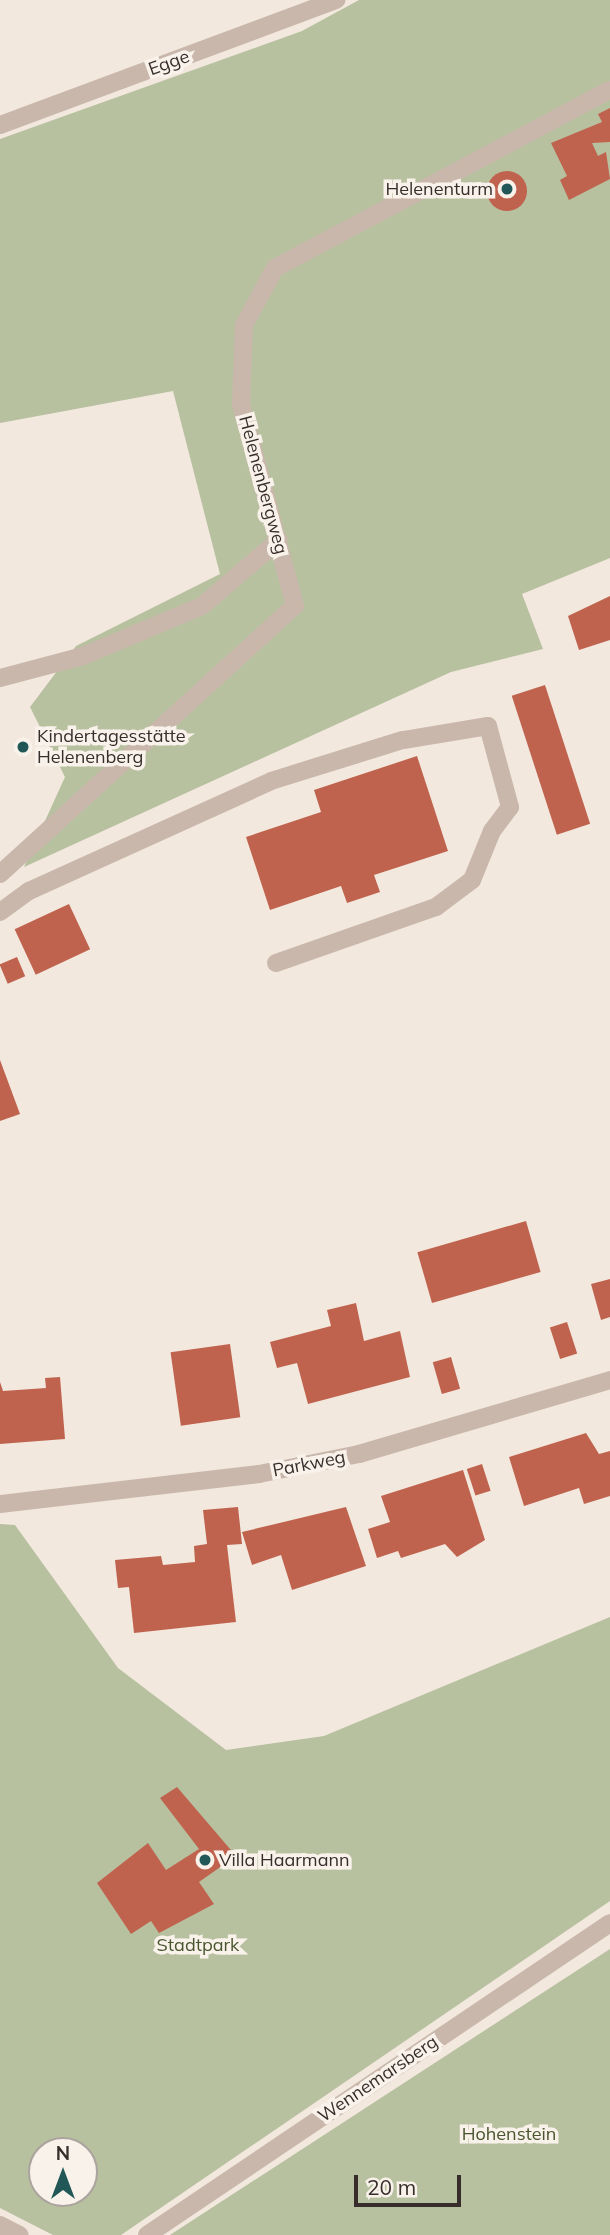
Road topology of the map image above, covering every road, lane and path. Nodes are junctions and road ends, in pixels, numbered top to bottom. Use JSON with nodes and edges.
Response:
{"nodes":[{"id":1,"x":337,"y":0,"type":"edge"},
{"id":2,"x":610,"y":90,"type":"edge"},
{"id":3,"x":0,"y":125,"type":"edge"},
{"id":4,"x":279,"y":540,"type":"junction"},
{"id":5,"x":0,"y":678,"type":"edge"},
{"id":6,"x":0,"y":874,"type":"edge"},
{"id":7,"x":0,"y":912,"type":"edge"},
{"id":8,"x":276,"y":963,"type":"dead end"},
{"id":9,"x":610,"y":1380,"type":"edge"},
{"id":10,"x":0,"y":1504,"type":"edge"},
{"id":11,"x":610,"y":1923,"type":"edge"},
{"id":12,"x":0,"y":2224,"type":"edge"},
{"id":13,"x":20,"y":2235,"type":"edge"},
{"id":14,"x":147,"y":2235,"type":"edge"}],
"edges":[{"from":1,"to":3,"type":"street","name":"Egge"},
{"from":2,"to":4,"type":"street","name":"Helenenbergweg"},
{"from":4,"to":5,"type":"street"},
{"from":4,"to":6,"type":"street","name":"Helenenbergweg"},
{"from":7,"to":8,"type":"street"},
{"from":9,"to":10,"type":"street","name":"Parkweg"},
{"from":11,"to":14,"type":"street","name":"Wennemarsberg"},
{"from":12,"to":13,"type":"street"}]}
